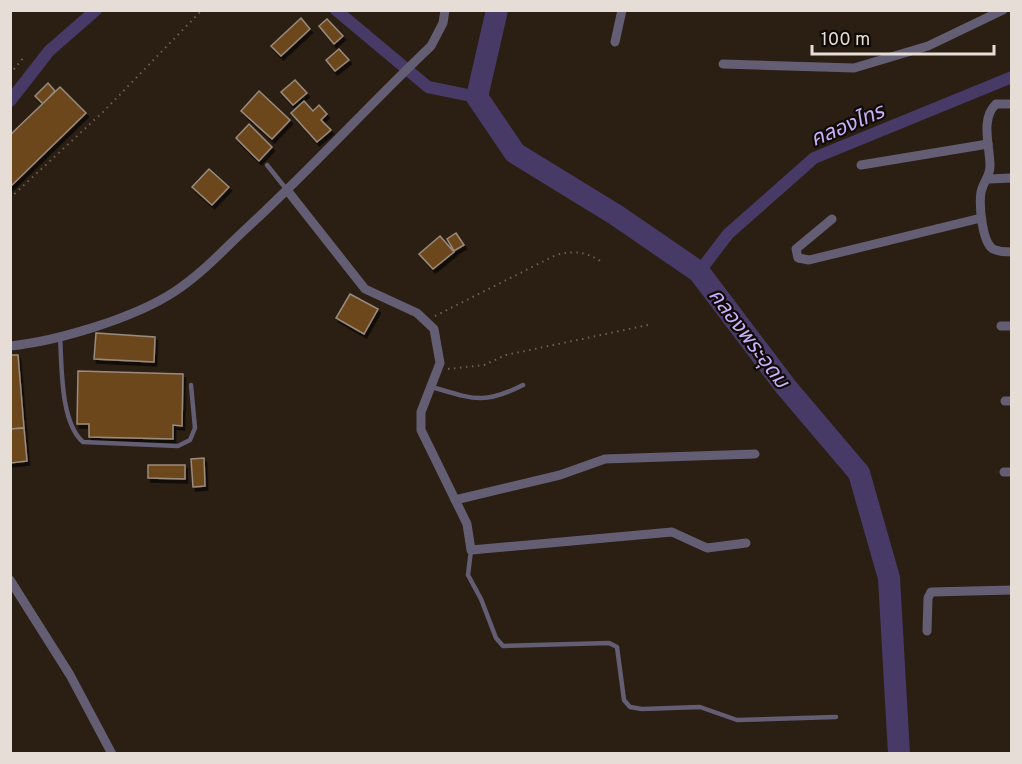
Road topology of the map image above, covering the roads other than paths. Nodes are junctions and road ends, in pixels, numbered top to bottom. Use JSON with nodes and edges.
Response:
{"nodes":[{"id":1,"x":445,"y":10,"type":"edge"},
{"id":2,"x":622,"y":10,"type":"edge"},
{"id":3,"x":995,"y":12,"type":"edge"},
{"id":4,"x":615,"y":42,"type":"dead end"},
{"id":5,"x":723,"y":64,"type":"dead end"},
{"id":6,"x":1011,"y":104,"type":"edge"},
{"id":7,"x":988,"y":144,"type":"junction"},
{"id":8,"x":267,"y":165,"type":"dead end"},
{"id":9,"x":861,"y":165,"type":"dead end"},
{"id":10,"x":1011,"y":178,"type":"edge"},
{"id":11,"x":989,"y":179,"type":"junction"},
{"id":12,"x":287,"y":190,"type":"junction"},
{"id":13,"x":981,"y":218,"type":"junction"},
{"id":14,"x":832,"y":219,"type":"dead end"},
{"id":15,"x":1011,"y":252,"type":"edge"},
{"id":16,"x":60,"y":337,"type":"junction"},
{"id":17,"x":10,"y":346,"type":"edge"},
{"id":18,"x":191,"y":385,"type":"dead end"},
{"id":19,"x":523,"y":385,"type":"dead end"},
{"id":20,"x":432,"y":387,"type":"junction"},
{"id":21,"x":755,"y":454,"type":"dead end"},
{"id":22,"x":455,"y":500,"type":"junction"},
{"id":23,"x":746,"y":543,"type":"dead end"},
{"id":24,"x":471,"y":550,"type":"junction"},
{"id":25,"x":10,"y":580,"type":"edge"},
{"id":26,"x":1011,"y":590,"type":"edge"},
{"id":27,"x":927,"y":630,"type":"dead end"},
{"id":28,"x":836,"y":717,"type":"dead end"},
{"id":29,"x":112,"y":753,"type":"edge"}],
"edges":[{"from":1,"to":12,"type":"street"},
{"from":2,"to":4,"type":"street"},
{"from":3,"to":5,"type":"street"},
{"from":6,"to":7,"type":"street"},
{"from":7,"to":9,"type":"street"},
{"from":7,"to":11,"type":"street"},
{"from":8,"to":12,"type":"lane"},
{"from":10,"to":11,"type":"street"},
{"from":11,"to":13,"type":"street"},
{"from":12,"to":16,"type":"street"},
{"from":12,"to":20,"type":"street"},
{"from":13,"to":14,"type":"street"},
{"from":13,"to":15,"type":"street"},
{"from":16,"to":17,"type":"street"},
{"from":16,"to":18,"type":"lane"},
{"from":19,"to":20,"type":"lane"},
{"from":20,"to":22,"type":"street"},
{"from":21,"to":22,"type":"street"},
{"from":22,"to":24,"type":"street"},
{"from":23,"to":24,"type":"street"},
{"from":24,"to":28,"type":"lane"},
{"from":25,"to":29,"type":"street"},
{"from":26,"to":27,"type":"street"}]}
